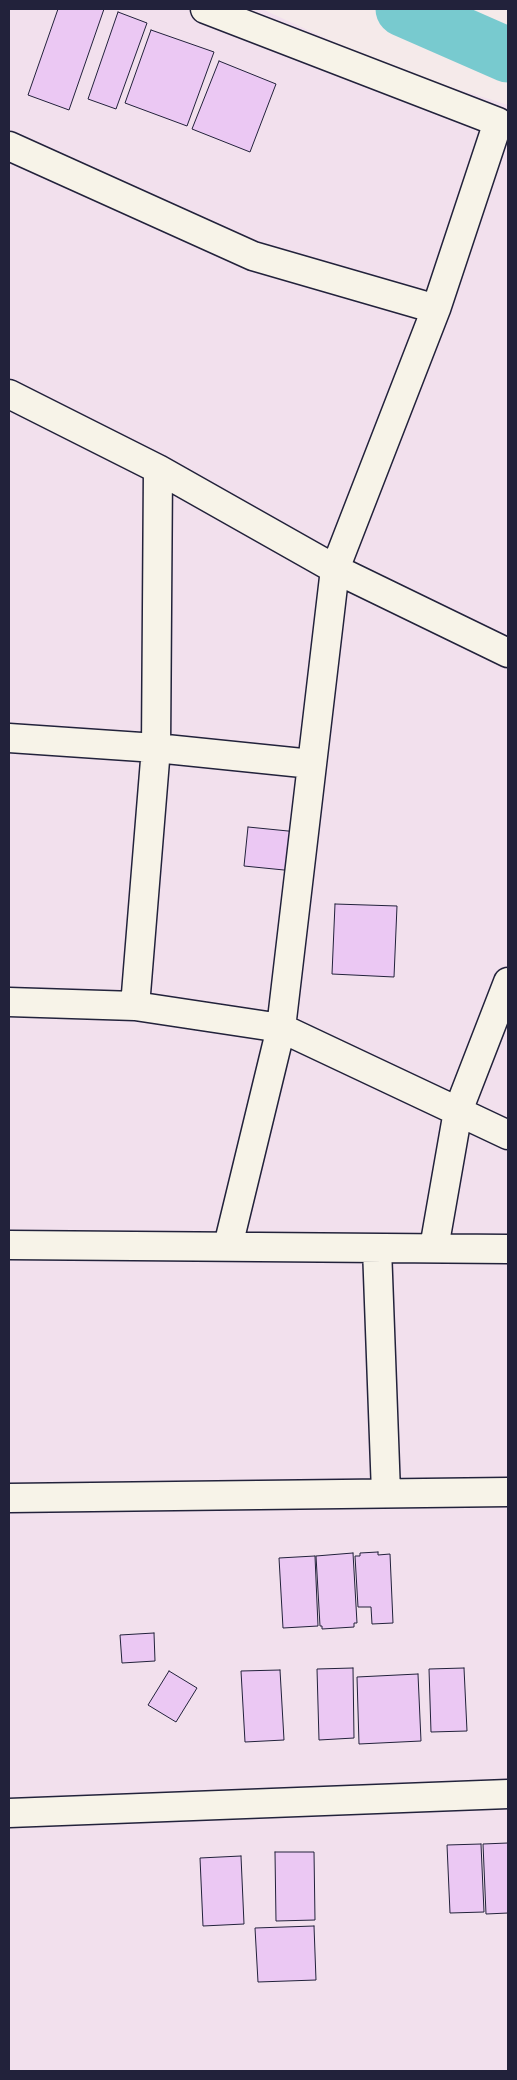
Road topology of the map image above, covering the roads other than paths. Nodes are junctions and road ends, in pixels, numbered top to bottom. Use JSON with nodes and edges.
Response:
{"nodes":[{"id":1,"x":205,"y":9,"type":"edge"},
{"id":2,"x":503,"y":124,"type":"edge"},
{"id":3,"x":9,"y":146,"type":"edge"},
{"id":4,"x":436,"y":309,"type":"junction"},
{"id":5,"x":9,"y":394,"type":"edge"},
{"id":6,"x":158,"y":469,"type":"junction"},
{"id":7,"x":335,"y":569,"type":"junction"},
{"id":8,"x":508,"y":653,"type":"edge"},
{"id":9,"x":9,"y":738,"type":"edge"},
{"id":10,"x":156,"y":748,"type":"junction"},
{"id":11,"x":312,"y":764,"type":"junction"},
{"id":12,"x":508,"y":982,"type":"edge"},
{"id":13,"x":9,"y":1002,"type":"edge"},
{"id":14,"x":135,"y":1006,"type":"junction"},
{"id":15,"x":281,"y":1028,"type":"junction"},
{"id":16,"x":458,"y":1111,"type":"junction"},
{"id":17,"x":508,"y":1135,"type":"edge"},
{"id":18,"x":9,"y":1245,"type":"edge"},
{"id":19,"x":228,"y":1246,"type":"junction"},
{"id":20,"x":377,"y":1248,"type":"junction"},
{"id":21,"x":434,"y":1248,"type":"junction"},
{"id":22,"x":508,"y":1249,"type":"edge"},
{"id":23,"x":508,"y":1492,"type":"edge"},
{"id":24,"x":386,"y":1494,"type":"junction"},
{"id":25,"x":9,"y":1498,"type":"edge"},
{"id":26,"x":508,"y":1794,"type":"edge"},
{"id":27,"x":9,"y":1813,"type":"edge"}],
"edges":[{"from":1,"to":2,"type":"street"},
{"from":2,"to":4,"type":"street"},
{"from":3,"to":4,"type":"street"},
{"from":4,"to":7,"type":"street"},
{"from":5,"to":6,"type":"street"},
{"from":6,"to":7,"type":"street"},
{"from":6,"to":10,"type":"street"},
{"from":7,"to":8,"type":"street"},
{"from":7,"to":11,"type":"street"},
{"from":9,"to":10,"type":"street"},
{"from":10,"to":11,"type":"street"},
{"from":10,"to":14,"type":"street"},
{"from":11,"to":15,"type":"street"},
{"from":12,"to":16,"type":"street"},
{"from":13,"to":14,"type":"street"},
{"from":14,"to":15,"type":"street"},
{"from":15,"to":16,"type":"street"},
{"from":15,"to":19,"type":"street"},
{"from":16,"to":17,"type":"street"},
{"from":16,"to":21,"type":"street"},
{"from":18,"to":19,"type":"street"},
{"from":19,"to":20,"type":"street"},
{"from":20,"to":21,"type":"street"},
{"from":20,"to":24,"type":"street"},
{"from":21,"to":22,"type":"street"},
{"from":23,"to":24,"type":"street"},
{"from":24,"to":25,"type":"street"},
{"from":26,"to":27,"type":"street"}]}
